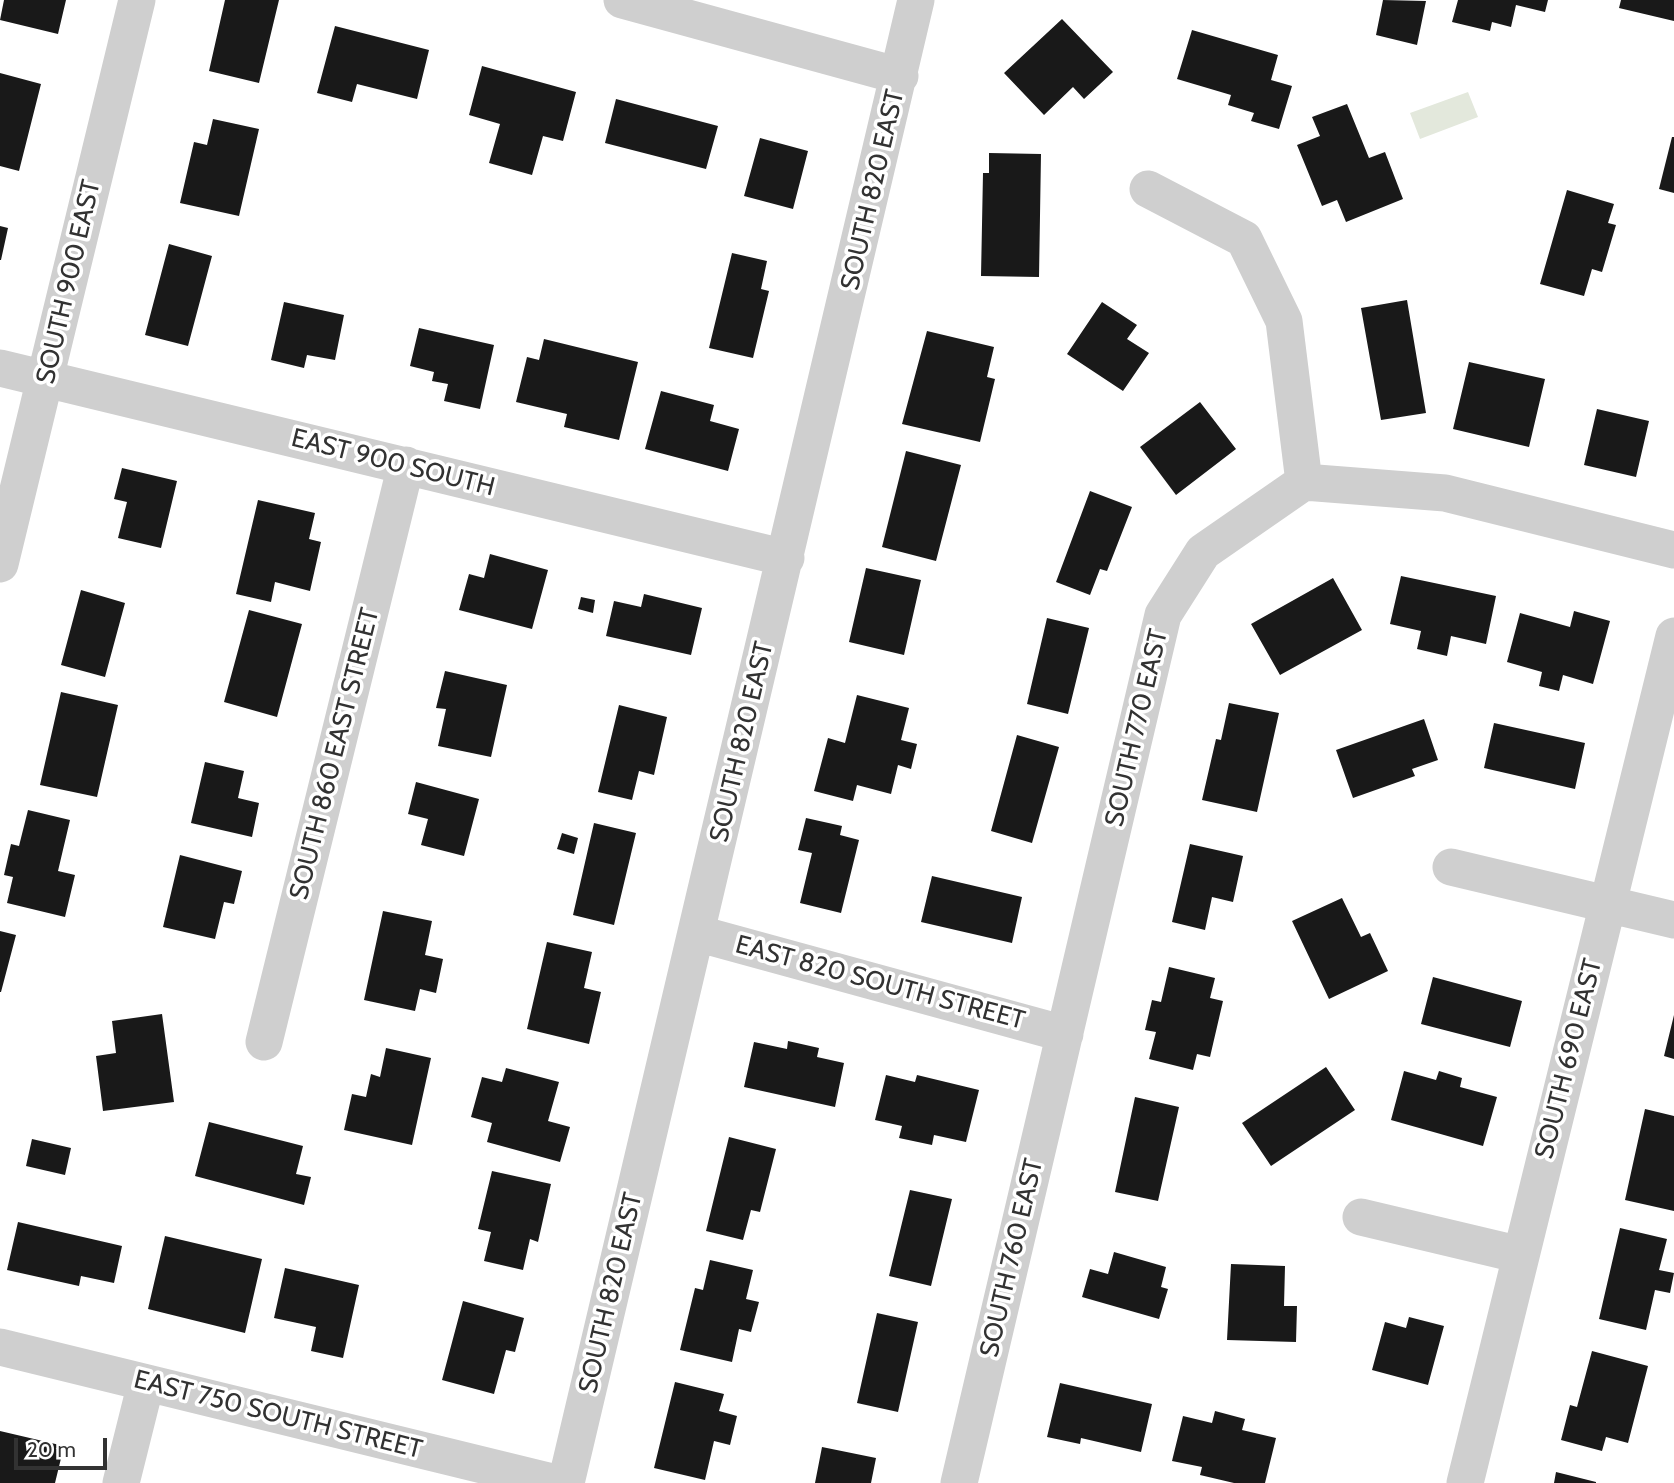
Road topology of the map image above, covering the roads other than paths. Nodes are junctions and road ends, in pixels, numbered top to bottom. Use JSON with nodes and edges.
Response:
{"nodes":[{"id":1,"x":136,"y":0,"type":"edge"},
{"id":2,"x":622,"y":0,"type":"edge"},
{"id":3,"x":916,"y":0,"type":"edge"},
{"id":4,"x":900,"y":76,"type":"junction"},
{"id":5,"x":1148,"y":189,"type":"dead end"},
{"id":6,"x":0,"y":368,"type":"edge"},
{"id":7,"x":46,"y":380,"type":"junction"},
{"id":8,"x":406,"y":465,"type":"junction"},
{"id":9,"x":1304,"y":482,"type":"junction"},
{"id":10,"x":1674,"y":550,"type":"edge"},
{"id":11,"x":786,"y":558,"type":"junction"},
{"id":12,"x":0,"y":564,"type":"edge"},
{"id":13,"x":1674,"y":636,"type":"edge"},
{"id":14,"x":1451,"y":867,"type":"dead end"},
{"id":15,"x":1608,"y":904,"type":"junction"},
{"id":16,"x":1674,"y":920,"type":"edge"},
{"id":17,"x":696,"y":933,"type":"junction"},
{"id":18,"x":1065,"y":1034,"type":"junction"},
{"id":19,"x":264,"y":1042,"type":"dead end"},
{"id":20,"x":1361,"y":1217,"type":"dead end"},
{"id":21,"x":1521,"y":1255,"type":"junction"},
{"id":22,"x":0,"y":1347,"type":"edge"},
{"id":23,"x":146,"y":1383,"type":"junction"},
{"id":24,"x":121,"y":1483,"type":"edge"},
{"id":25,"x":556,"y":1483,"type":"edge"},
{"id":26,"x":566,"y":1483,"type":"edge"},
{"id":27,"x":959,"y":1483,"type":"edge"},
{"id":28,"x":1465,"y":1483,"type":"edge"}],
"edges":[{"from":1,"to":7,"type":"street","name":"SOUTH 900 EAST"},
{"from":2,"to":4,"type":"street"},
{"from":3,"to":4,"type":"street","name":"SOUTH 820 EAST"},
{"from":4,"to":11,"type":"street","name":"SOUTH 820 EAST"},
{"from":5,"to":9,"type":"street"},
{"from":6,"to":7,"type":"street","name":"EAST 900 SOUTH"},
{"from":7,"to":8,"type":"street","name":"EAST 900 SOUTH"},
{"from":7,"to":12,"type":"street","name":"SOUTH 900 EAST"},
{"from":8,"to":11,"type":"street","name":"EAST 900 SOUTH"},
{"from":8,"to":19,"type":"street","name":"SOUTH 860 EAST STREET"},
{"from":9,"to":10,"type":"street"},
{"from":9,"to":18,"type":"street","name":"SOUTH 770 EAST"},
{"from":11,"to":17,"type":"street","name":"SOUTH 820 EAST"},
{"from":13,"to":15,"type":"street","name":"SOUTH 690 EAST"},
{"from":14,"to":15,"type":"street"},
{"from":15,"to":16,"type":"street"},
{"from":15,"to":21,"type":"street","name":"SOUTH 690 EAST"},
{"from":17,"to":18,"type":"street","name":"EAST 820 SOUTH STREET"},
{"from":17,"to":26,"type":"street","name":"SOUTH 820 EAST"},
{"from":18,"to":27,"type":"street","name":"SOUTH 760 EAST"},
{"from":20,"to":21,"type":"street"},
{"from":21,"to":28,"type":"street","name":"SOUTH 690 EAST"},
{"from":22,"to":23,"type":"street","name":"EAST 750 SOUTH STREET"},
{"from":23,"to":24,"type":"street"},
{"from":23,"to":25,"type":"street","name":"EAST 750 SOUTH STREET"}]}
